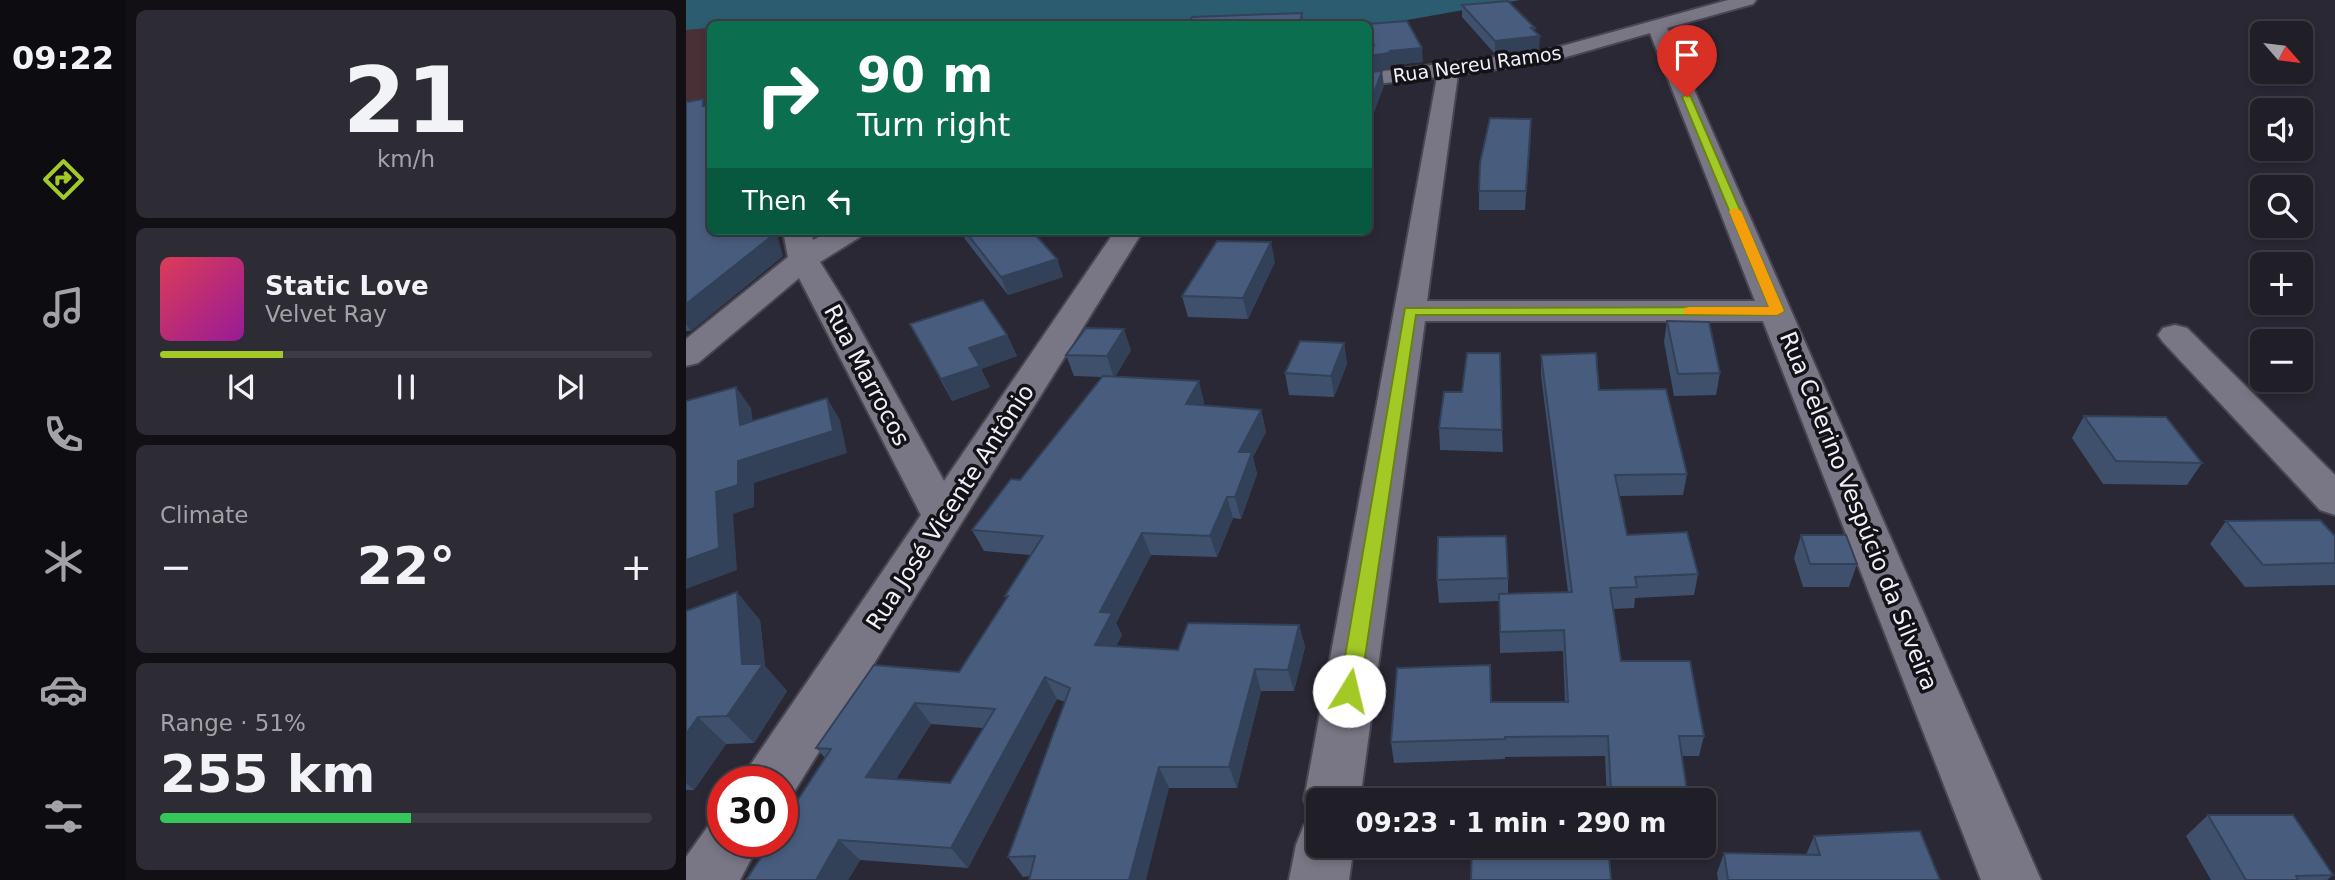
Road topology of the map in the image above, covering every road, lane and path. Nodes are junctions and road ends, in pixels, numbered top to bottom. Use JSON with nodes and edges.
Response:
{"nodes":[{"id":1,"x":1747,"y":0,"type":"edge"},
{"id":2,"x":1657,"y":26,"type":"junction"},
{"id":3,"x":1448,"y":71,"type":"junction"},
{"id":4,"x":1372,"y":79,"type":"edge"},
{"id":5,"x":836,"y":235,"type":"edge"},
{"id":6,"x":1126,"y":235,"type":"edge"},
{"id":7,"x":800,"y":245,"type":"edge"},
{"id":8,"x":1409,"y":311,"type":"junction"},
{"id":9,"x":1777,"y":311,"type":"junction"},
{"id":10,"x":2175,"y":335,"type":"dead end"},
{"id":11,"x":686,"y":356,"type":"edge"},
{"id":12,"x":2335,"y":500,"type":"edge"},
{"id":13,"x":943,"y":517,"type":"junction"},
{"id":14,"x":780,"y":766,"type":"edge"},
{"id":15,"x":1334,"y":788,"type":"edge"},
{"id":16,"x":721,"y":857,"type":"edge"},
{"id":17,"x":1323,"y":858,"type":"edge"},
{"id":18,"x":706,"y":880,"type":"edge"},
{"id":19,"x":1319,"y":880,"type":"edge"},
{"id":20,"x":2011,"y":880,"type":"edge"}],
"edges":[{"from":1,"to":2,"type":"street","name":"Rua Nereu Ramos"},
{"from":2,"to":3,"type":"street","name":"Rua Nereu Ramos"},
{"from":2,"to":9,"type":"street","name":"Rua Celerino Vespúcio da Silveira"},
{"from":3,"to":4,"type":"street","name":"Rua Nereu Ramos"},
{"from":3,"to":8,"type":"street"},
{"from":5,"to":7,"type":"street"},
{"from":6,"to":13,"type":"street","name":"Rua José Vicente Antônio"},
{"from":7,"to":11,"type":"street"},
{"from":7,"to":13,"type":"street","name":"Rua Marrocos"},
{"from":8,"to":9,"type":"street"},
{"from":8,"to":15,"type":"street"},
{"from":9,"to":20,"type":"street","name":"Rua Celerino Vespúcio da Silveira"},
{"from":10,"to":12,"type":"street"},
{"from":13,"to":14,"type":"street","name":"Rua José Vicente Antônio"},
{"from":16,"to":18,"type":"street"},
{"from":17,"to":19,"type":"street"}]}
